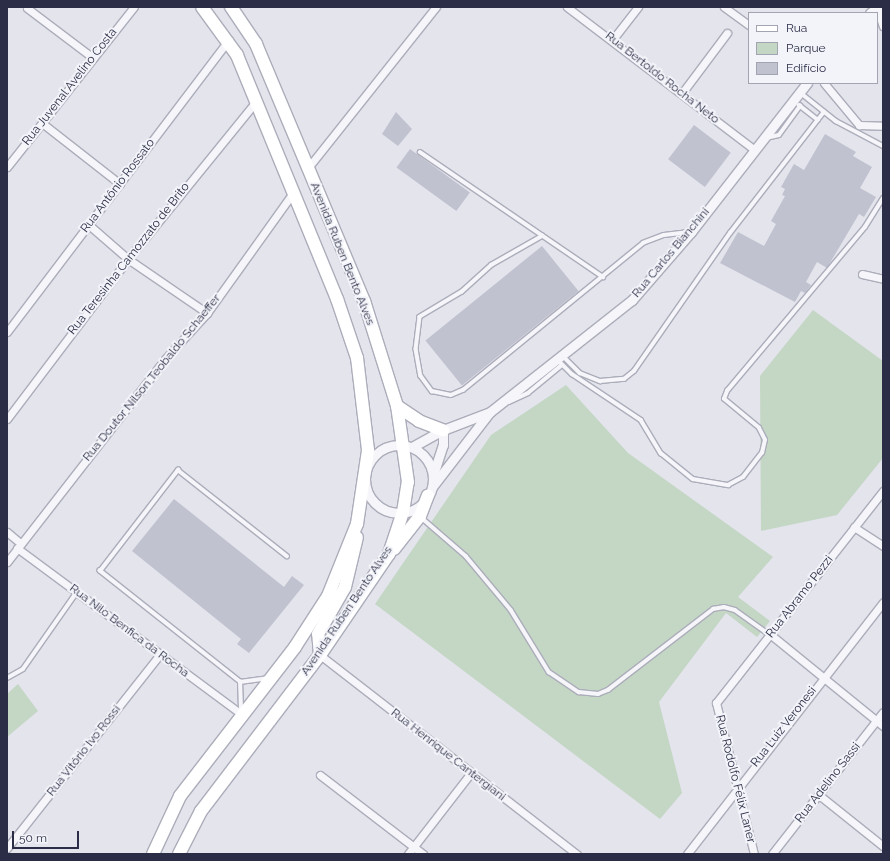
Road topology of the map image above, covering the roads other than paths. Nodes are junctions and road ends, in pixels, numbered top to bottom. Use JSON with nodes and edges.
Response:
{"nodes":[{"id":1,"x":134,"y":7,"type":"edge"},
{"id":2,"x":202,"y":7,"type":"edge"},
{"id":3,"x":232,"y":7,"type":"edge"},
{"id":4,"x":436,"y":7,"type":"edge"},
{"id":5,"x":567,"y":7,"type":"edge"},
{"id":6,"x":638,"y":7,"type":"edge"},
{"id":7,"x":724,"y":7,"type":"edge"},
{"id":8,"x":877,"y":7,"type":"edge"},
{"id":9,"x":27,"y":8,"type":"dead end"},
{"id":10,"x":748,"y":24,"type":"edge"},
{"id":11,"x":883,"y":26,"type":"edge"},
{"id":12,"x":727,"y":33,"type":"dead end"},
{"id":13,"x":613,"y":39,"type":"junction"},
{"id":14,"x":229,"y":40,"type":"junction"},
{"id":15,"x":93,"y":58,"type":"junction"},
{"id":16,"x":806,"y":84,"type":"edge"},
{"id":17,"x":825,"y":84,"type":"edge"},
{"id":18,"x":682,"y":93,"type":"junction"},
{"id":19,"x":800,"y":93,"type":"junction"},
{"id":20,"x":255,"y":103,"type":"junction"},
{"id":21,"x":797,"y":103,"type":"junction"},
{"id":22,"x":824,"y":112,"type":"junction"},
{"id":23,"x":818,"y":120,"type":"junction"},
{"id":24,"x":42,"y":123,"type":"junction"},
{"id":25,"x":883,"y":126,"type":"edge"},
{"id":26,"x":883,"y":146,"type":"edge"},
{"id":27,"x":755,"y":150,"type":"junction"},
{"id":28,"x":420,"y":152,"type":"dead end"},
{"id":29,"x":7,"y":167,"type":"edge"},
{"id":30,"x":307,"y":169,"type":"junction"},
{"id":31,"x":120,"y":184,"type":"junction"},
{"id":32,"x":293,"y":193,"type":"junction"},
{"id":33,"x":883,"y":198,"type":"edge"},
{"id":34,"x":89,"y":225,"type":"junction"},
{"id":35,"x":690,"y":232,"type":"junction"},
{"id":36,"x":543,"y":236,"type":"junction"},
{"id":37,"x":128,"y":259,"type":"junction"},
{"id":38,"x":862,"y":274,"type":"dead end"},
{"id":39,"x":603,"y":277,"type":"junction"},
{"id":40,"x":883,"y":279,"type":"edge"},
{"id":41,"x":207,"y":313,"type":"junction"},
{"id":42,"x":7,"y":332,"type":"edge"},
{"id":43,"x":561,"y":359,"type":"junction"},
{"id":44,"x":590,"y":377,"type":"junction"},
{"id":45,"x":587,"y":383,"type":"junction"},
{"id":46,"x":397,"y":406,"type":"junction"},
{"id":47,"x":492,"y":410,"type":"junction"},
{"id":48,"x":7,"y":418,"type":"edge"},
{"id":49,"x":443,"y":430,"type":"junction"},
{"id":50,"x":408,"y":446,"type":"junction"},
{"id":51,"x":432,"y":477,"type":"junction"},
{"id":52,"x":365,"y":478,"type":"junction"},
{"id":53,"x":430,"y":491,"type":"junction"},
{"id":54,"x":883,"y":491,"type":"edge"},
{"id":55,"x":403,"y":512,"type":"junction"},
{"id":56,"x":420,"y":516,"type":"junction"},
{"id":57,"x":357,"y":524,"type":"junction"},
{"id":58,"x":854,"y":527,"type":"junction"},
{"id":59,"x":7,"y":532,"type":"edge"},
{"id":60,"x":19,"y":546,"type":"junction"},
{"id":61,"x":883,"y":546,"type":"edge"},
{"id":62,"x":389,"y":554,"type":"junction"},
{"id":63,"x":287,"y":556,"type":"dead end"},
{"id":64,"x":7,"y":562,"type":"edge"},
{"id":65,"x":77,"y":591,"type":"junction"},
{"id":66,"x":883,"y":602,"type":"edge"},
{"id":67,"x":771,"y":636,"type":"junction"},
{"id":68,"x":160,"y":654,"type":"junction"},
{"id":69,"x":320,"y":654,"type":"junction"},
{"id":70,"x":7,"y":678,"type":"edge"},
{"id":71,"x":268,"y":678,"type":"junction"},
{"id":72,"x":821,"y":679,"type":"junction"},
{"id":73,"x":240,"y":682,"type":"junction"},
{"id":74,"x":716,"y":704,"type":"joint"},
{"id":75,"x":883,"y":712,"type":"edge"},
{"id":76,"x":241,"y":714,"type":"junction"},
{"id":77,"x":876,"y":721,"type":"junction"},
{"id":78,"x":883,"y":726,"type":"edge"},
{"id":79,"x":470,"y":774,"type":"junction"},
{"id":80,"x":320,"y":775,"type":"dead end"},
{"id":81,"x":738,"y":786,"type":"junction"},
{"id":82,"x":819,"y":795,"type":"junction"},
{"id":83,"x":883,"y":846,"type":"edge"},
{"id":84,"x":414,"y":847,"type":"junction"},
{"id":85,"x":7,"y":848,"type":"edge"},
{"id":86,"x":153,"y":854,"type":"edge"},
{"id":87,"x":179,"y":854,"type":"edge"},
{"id":88,"x":408,"y":854,"type":"edge"},
{"id":89,"x":423,"y":854,"type":"edge"},
{"id":90,"x":577,"y":854,"type":"edge"},
{"id":91,"x":687,"y":854,"type":"edge"},
{"id":92,"x":754,"y":854,"type":"edge"},
{"id":93,"x":772,"y":854,"type":"edge"}],
"edges":[{"from":1,"to":15,"type":"street","name":"Rua Juvenal Avelino Costa"},
{"from":2,"to":14,"type":"main road","name":"Avenida Ruben Bento Alves"},
{"from":3,"to":30,"type":"main road","name":"Avenida Ruben Bento Alves"},
{"from":4,"to":30,"type":"street"},
{"from":5,"to":13,"type":"street","name":"Rua Bertoldo Rocha Neto"},
{"from":6,"to":13,"type":"street"},
{"from":7,"to":10,"type":"street"},
{"from":8,"to":11,"type":"street"},
{"from":9,"to":15,"type":"street"},
{"from":12,"to":18,"type":"street"},
{"from":13,"to":18,"type":"street","name":"Rua Bertoldo Rocha Neto"},
{"from":14,"to":20,"type":"main road","name":"Avenida Ruben Bento Alves"},
{"from":14,"to":31,"type":"street","name":"Rua Antônio Rossato"},
{"from":15,"to":24,"type":"street","name":"Rua Juvenal Avelino Costa"},
{"from":16,"to":19,"type":"street","name":"Rua Carlos Bianchini"},
{"from":17,"to":25,"type":"street"},
{"from":18,"to":27,"type":"street","name":"Rua Bertoldo Rocha Neto"},
{"from":19,"to":21,"type":"street","name":"Rua Carlos Bianchini"},
{"from":19,"to":22,"type":"lane"},
{"from":20,"to":32,"type":"main road","name":"Avenida Ruben Bento Alves"},
{"from":20,"to":37,"type":"street","name":"Rua Teresinha Camozzato de Brito"},
{"from":21,"to":23,"type":"lane"},
{"from":21,"to":27,"type":"street","name":"Rua Carlos Bianchini"},
{"from":22,"to":23,"type":"lane"},
{"from":22,"to":26,"type":"lane"},
{"from":23,"to":44,"type":"lane"},
{"from":24,"to":29,"type":"street","name":"Rua Juvenal Avelino Costa"},
{"from":24,"to":31,"type":"street"},
{"from":27,"to":35,"type":"street","name":"Rua Carlos Bianchini"},
{"from":28,"to":36,"type":"lane"},
{"from":30,"to":46,"type":"main road","name":"Avenida Ruben Bento Alves"},
{"from":31,"to":34,"type":"street","name":"Rua Antônio Rossato"},
{"from":32,"to":41,"type":"street","name":"Rua Doutor Nílson Teobaldo Schaeffer"},
{"from":32,"to":52,"type":"main road","name":"Avenida Ruben Bento Alves"},
{"from":33,"to":45,"type":"lane"},
{"from":34,"to":37,"type":"street"},
{"from":34,"to":42,"type":"street","name":"Rua Antônio Rossato"},
{"from":35,"to":39,"type":"lane"},
{"from":35,"to":43,"type":"street","name":"Rua Carlos Bianchini"},
{"from":36,"to":39,"type":"lane"},
{"from":36,"to":39,"type":"lane"},
{"from":37,"to":41,"type":"street"},
{"from":37,"to":48,"type":"street","name":"Rua Teresinha Camozzato de Brito"},
{"from":38,"to":40,"type":"street"},
{"from":41,"to":60,"type":"street","name":"Rua Doutor Nílson Teobaldo Schaeffer"},
{"from":43,"to":44,"type":"lane"},
{"from":43,"to":45,"type":"lane"},
{"from":43,"to":47,"type":"street","name":"Rua Carlos Bianchini"},
{"from":44,"to":45,"type":"lane"},
{"from":46,"to":49,"type":"main road"},
{"from":46,"to":50,"type":"main road","name":"Avenida Ruben Bento Alves"},
{"from":47,"to":49,"type":"street","name":"Rua Carlos Bianchini"},
{"from":47,"to":53,"type":"street","name":"Rua Carlos Bianchini"},
{"from":49,"to":50,"type":"street","name":"Rua Carlos Bianchini"},
{"from":49,"to":51,"type":"street"},
{"from":50,"to":51,"type":"street"},
{"from":50,"to":52,"type":"street","name":"Rua Carlos Bianchini"},
{"from":50,"to":55,"type":"main road","name":"Avenida Ruben Bento Alves"},
{"from":51,"to":53,"type":"street"},
{"from":52,"to":55,"type":"street"},
{"from":52,"to":57,"type":"main road","name":"Avenida Ruben Bento Alves"},
{"from":53,"to":55,"type":"street","name":"Rua Carlos Bianchini"},
{"from":53,"to":56,"type":"main road"},
{"from":54,"to":58,"type":"street","name":"Rua Abramo Pezzi"},
{"from":55,"to":62,"type":"main road","name":"Avenida Ruben Bento Alves"},
{"from":56,"to":62,"type":"main road"},
{"from":56,"to":67,"type":"lane"},
{"from":57,"to":69,"type":"main road"},
{"from":57,"to":71,"type":"main road","name":"Avenida Ruben Bento Alves"},
{"from":58,"to":61,"type":"street"},
{"from":58,"to":67,"type":"street","name":"Rua Abramo Pezzi"},
{"from":59,"to":60,"type":"street"},
{"from":60,"to":64,"type":"street","name":"Rua Doutor Nílson Teobaldo Schaeffer"},
{"from":60,"to":65,"type":"street","name":"Rua Nilo Benfica da Rocha"},
{"from":62,"to":69,"type":"main road","name":"Avenida Ruben Bento Alves"},
{"from":63,"to":73,"type":"lane"},
{"from":65,"to":68,"type":"street","name":"Rua Nilo Benfica da Rocha"},
{"from":65,"to":70,"type":"lane"},
{"from":66,"to":72,"type":"street","name":"Rua Luiz Veronesi"},
{"from":67,"to":72,"type":"street"},
{"from":67,"to":74,"type":"street","name":"Rua Abramo Pezzi"},
{"from":68,"to":76,"type":"street","name":"Rua Nilo Benfica da Rocha"},
{"from":68,"to":85,"type":"street","name":"Rua Vitório Ivo Rossi"},
{"from":69,"to":79,"type":"street","name":"Rua Henrique Cantergiani"},
{"from":69,"to":87,"type":"main road","name":"Avenida Ruben Bento Alves"},
{"from":71,"to":73,"type":"lane"},
{"from":71,"to":76,"type":"main road","name":"Avenida Ruben Bento Alves"},
{"from":72,"to":77,"type":"street"},
{"from":72,"to":81,"type":"street","name":"Rua Luiz Veronesi"},
{"from":73,"to":76,"type":"lane"},
{"from":74,"to":81,"type":"street","name":"Rua Rodolfo Félix Laner"},
{"from":75,"to":77,"type":"street","name":"Rua Adelino Sassi"},
{"from":76,"to":86,"type":"main road","name":"Avenida Ruben Bento Alves"},
{"from":77,"to":78,"type":"street"},
{"from":77,"to":82,"type":"street","name":"Rua Adelino Sassi"},
{"from":79,"to":84,"type":"street"},
{"from":79,"to":90,"type":"street","name":"Rua Henrique Cantergiani"},
{"from":80,"to":84,"type":"street"},
{"from":81,"to":91,"type":"street","name":"Rua Luiz Veronesi"},
{"from":81,"to":92,"type":"street","name":"Rua Rodolfo Félix Laner"},
{"from":82,"to":83,"type":"street"},
{"from":82,"to":93,"type":"street","name":"Rua Adelino Sassi"},
{"from":84,"to":88,"type":"street"},
{"from":84,"to":89,"type":"street"}]}
